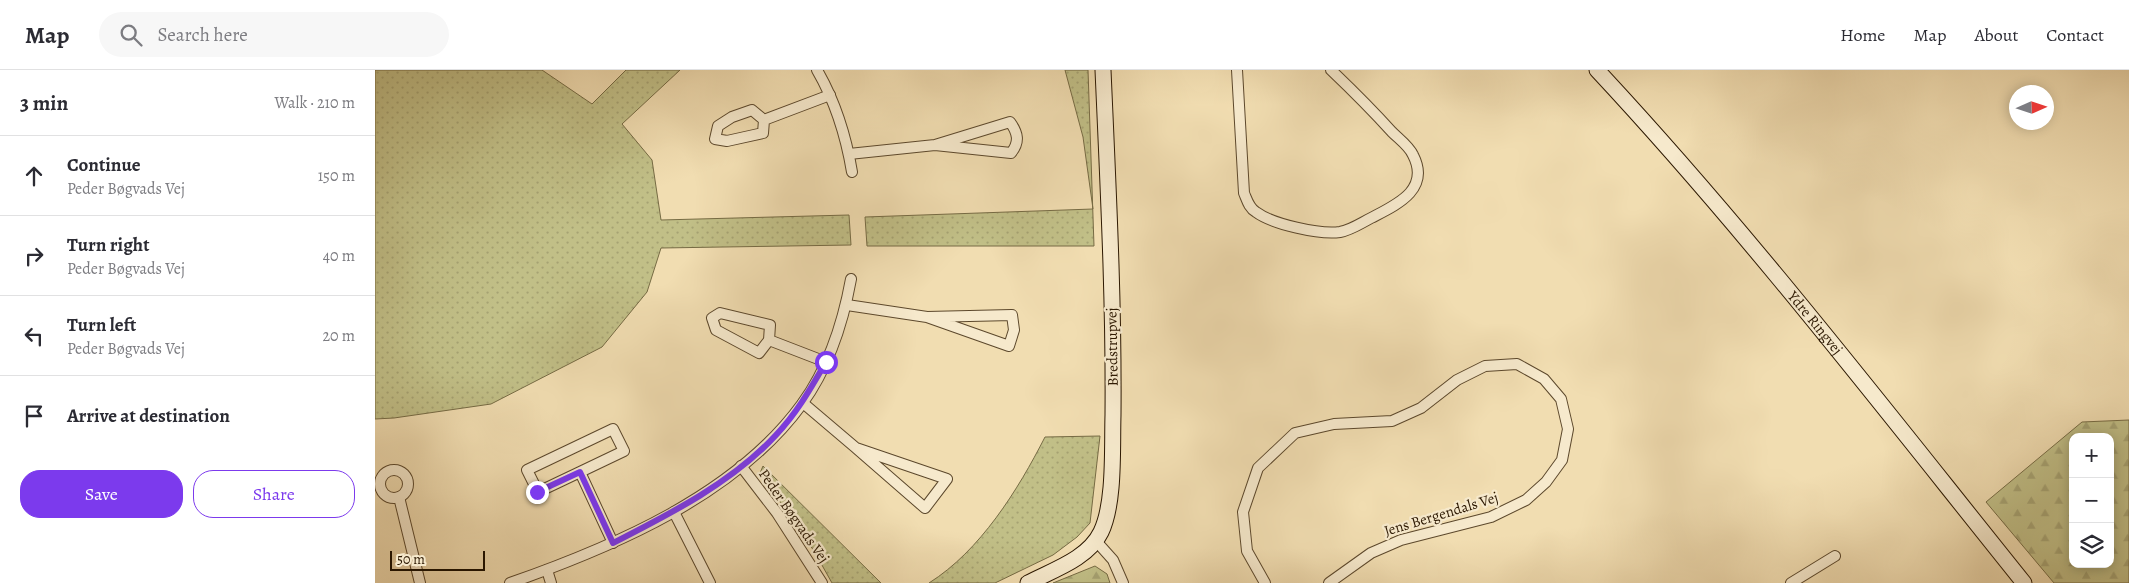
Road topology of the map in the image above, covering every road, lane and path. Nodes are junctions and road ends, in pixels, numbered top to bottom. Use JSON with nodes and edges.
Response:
{"nodes":[{"id":1,"x":817,"y":70,"type":"edge"},
{"id":2,"x":1103,"y":70,"type":"edge"},
{"id":3,"x":1237,"y":70,"type":"edge"},
{"id":4,"x":1331,"y":70,"type":"edge"},
{"id":5,"x":1597,"y":70,"type":"edge"},
{"id":6,"x":830,"y":95,"type":"junction"},
{"id":7,"x":764,"y":120,"type":"junction"},
{"id":8,"x":935,"y":145,"type":"junction"},
{"id":9,"x":849,"y":154,"type":"junction"},
{"id":10,"x":852,"y":172,"type":"dead end"},
{"id":11,"x":851,"y":278,"type":"dead end"},
{"id":12,"x":847,"y":304,"type":"junction"},
{"id":13,"x":927,"y":318,"type":"junction"},
{"id":14,"x":769,"y":340,"type":"junction"},
{"id":15,"x":826,"y":362,"type":"junction"},
{"id":16,"x":803,"y":403,"type":"junction"},
{"id":17,"x":855,"y":448,"type":"junction"},
{"id":18,"x":741,"y":466,"type":"junction"},
{"id":19,"x":580,"y":472,"type":"junction"},
{"id":20,"x":399,"y":497,"type":"dead end"},
{"id":21,"x":674,"y":512,"type":"junction"},
{"id":22,"x":1096,"y":541,"type":"junction"},
{"id":23,"x":613,"y":543,"type":"junction"},
{"id":24,"x":1835,"y":556,"type":"dead end"},
{"id":25,"x":547,"y":570,"type":"junction"},
{"id":26,"x":421,"y":583,"type":"edge"},
{"id":27,"x":510,"y":583,"type":"edge"},
{"id":28,"x":551,"y":583,"type":"edge"},
{"id":29,"x":710,"y":583,"type":"edge"},
{"id":30,"x":822,"y":583,"type":"edge"},
{"id":31,"x":1028,"y":583,"type":"edge"},
{"id":32,"x":1123,"y":583,"type":"edge"},
{"id":33,"x":1265,"y":583,"type":"edge"},
{"id":34,"x":1329,"y":583,"type":"edge"},
{"id":35,"x":1791,"y":583,"type":"edge"},
{"id":36,"x":2024,"y":583,"type":"edge"}],
"edges":[{"from":1,"to":6,"type":"street"},
{"from":2,"to":22,"type":"street","name":"Bredstrupvej"},
{"from":3,"to":4,"type":"street"},
{"from":5,"to":36,"type":"street","name":"Ydre Ringvej"},
{"from":6,"to":7,"type":"street"},
{"from":6,"to":9,"type":"street"},
{"from":7,"to":7,"type":"street"},
{"from":8,"to":8,"type":"street"},
{"from":8,"to":9,"type":"street"},
{"from":9,"to":10,"type":"street"},
{"from":11,"to":12,"type":"street","name":"Peder Bøgvads Vej"},
{"from":12,"to":13,"type":"street"},
{"from":12,"to":15,"type":"street","name":"Peder Bøgvads Vej"},
{"from":13,"to":13,"type":"street"},
{"from":14,"to":14,"type":"street"},
{"from":14,"to":15,"type":"street"},
{"from":15,"to":16,"type":"street","name":"Peder Bøgvads Vej"},
{"from":16,"to":17,"type":"street"},
{"from":16,"to":18,"type":"street","name":"Peder Bøgvads Vej"},
{"from":17,"to":17,"type":"street"},
{"from":18,"to":21,"type":"street","name":"Peder Bøgvads Vej"},
{"from":18,"to":30,"type":"street","name":"Peder Bøgvads Vej"},
{"from":19,"to":19,"type":"street"},
{"from":19,"to":23,"type":"street"},
{"from":20,"to":26,"type":"street"},
{"from":21,"to":23,"type":"street","name":"Peder Bøgvads Vej"},
{"from":21,"to":29,"type":"street"},
{"from":22,"to":31,"type":"street","name":"Bredstrupvej"},
{"from":22,"to":32,"type":"street"},
{"from":23,"to":25,"type":"street","name":"Peder Bøgvads Vej"},
{"from":24,"to":35,"type":"street"},
{"from":25,"to":27,"type":"street","name":"Peder Bøgvads Vej"},
{"from":25,"to":28,"type":"street"},
{"from":33,"to":34,"type":"street","name":"Jens Bergendals Vej"}]}
